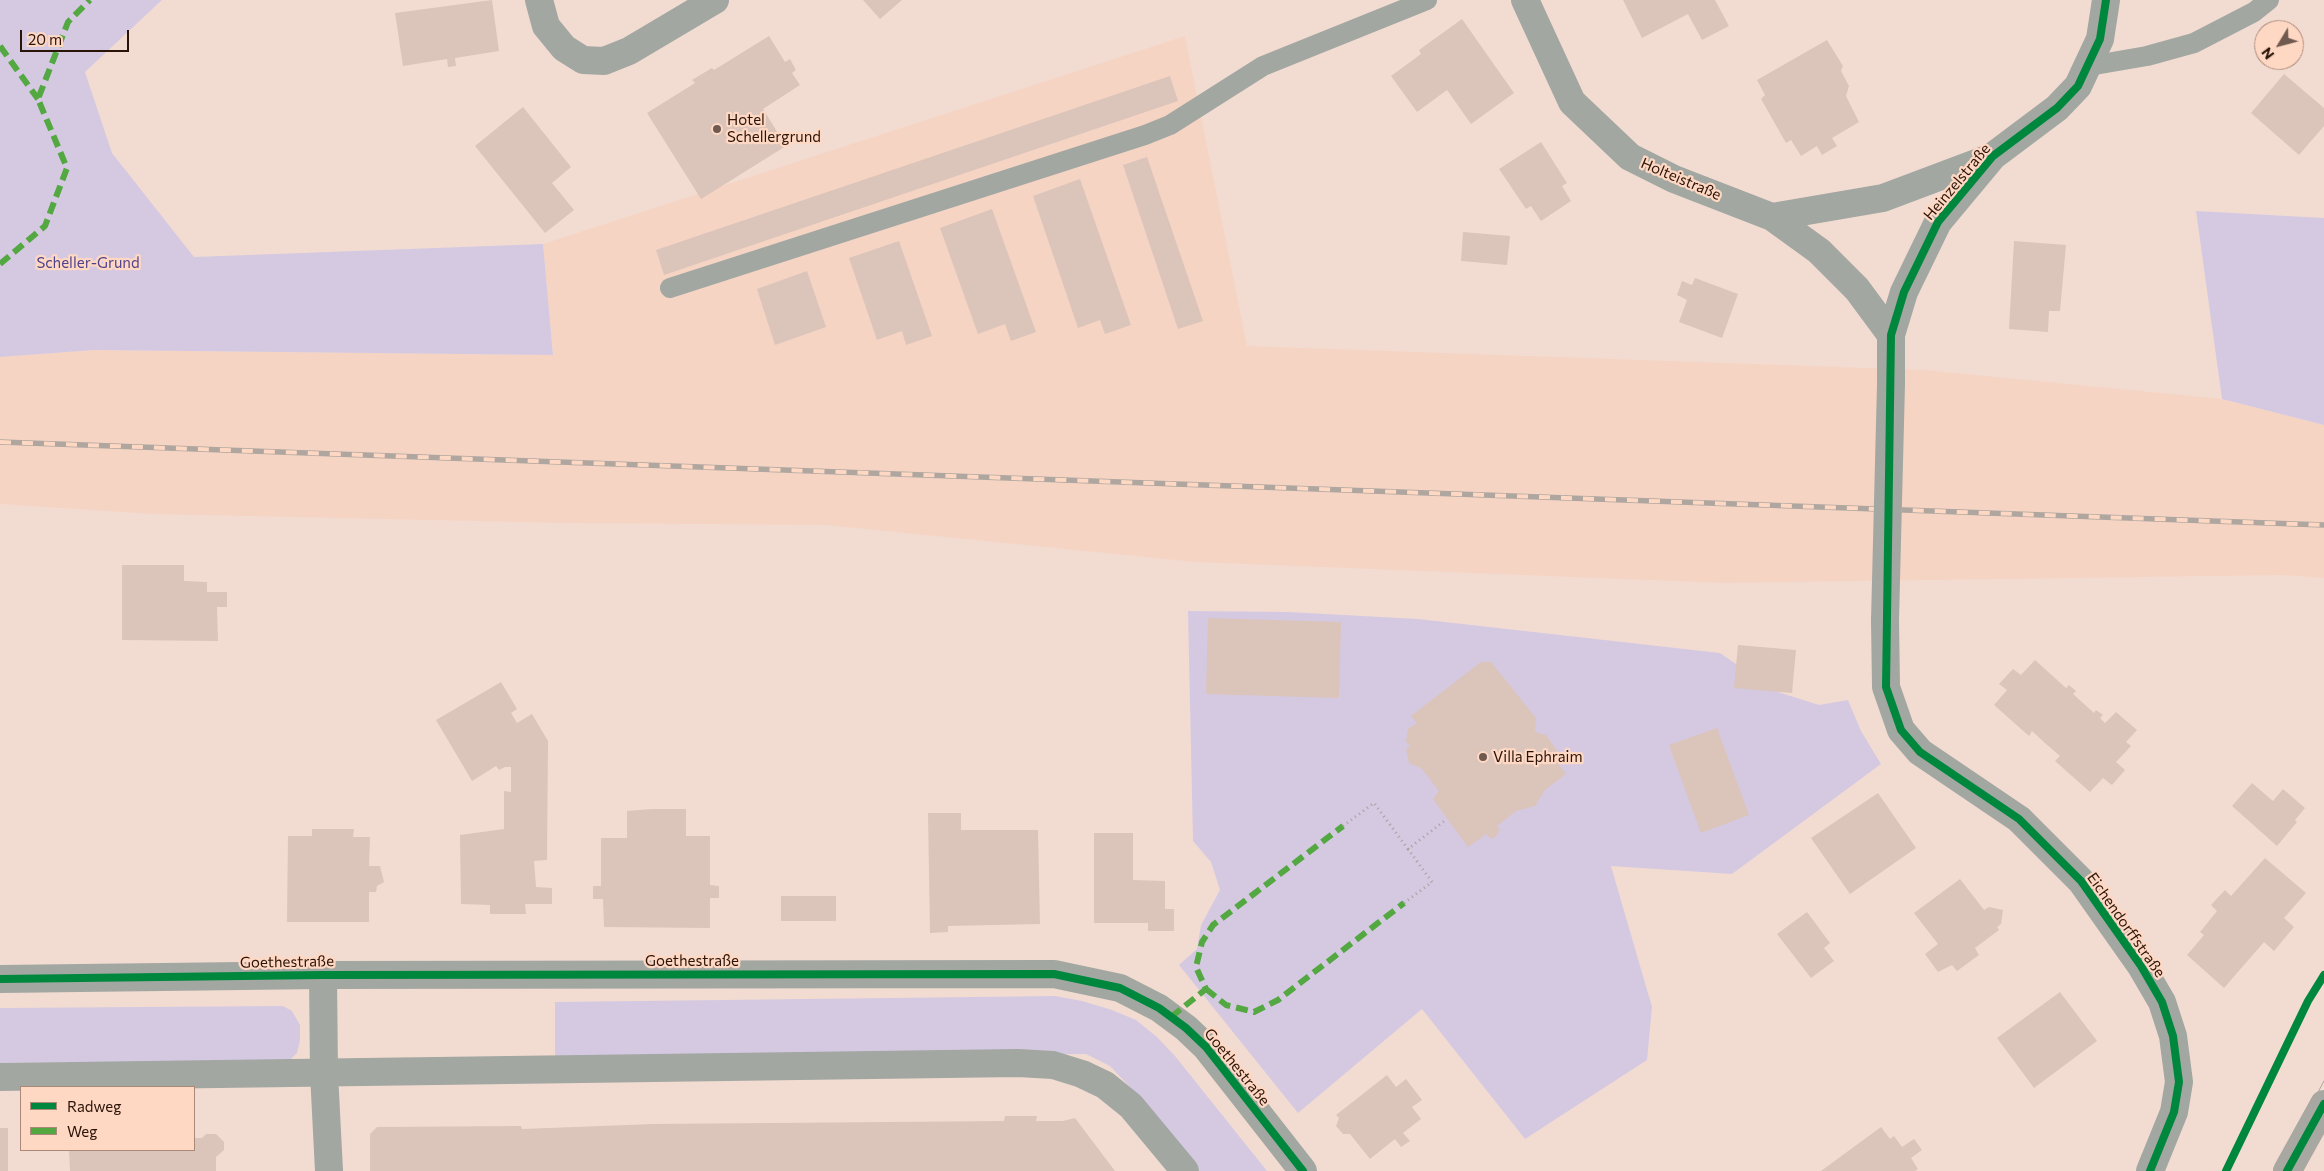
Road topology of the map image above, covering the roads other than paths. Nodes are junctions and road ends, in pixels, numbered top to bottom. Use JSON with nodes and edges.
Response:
{"nodes":[{"id":1,"x":538,"y":0,"type":"edge"},
{"id":2,"x":1427,"y":0,"type":"edge"},
{"id":3,"x":1525,"y":0,"type":"edge"},
{"id":4,"x":2106,"y":0,"type":"edge"},
{"id":5,"x":2269,"y":0,"type":"edge"},
{"id":6,"x":712,"y":1,"type":"edge"},
{"id":7,"x":2089,"y":66,"type":"junction"},
{"id":8,"x":1992,"y":156,"type":"junction"},
{"id":9,"x":1772,"y":217,"type":"junction"},
{"id":10,"x":670,"y":288,"type":"dead end"},
{"id":11,"x":1891,"y":335,"type":"junction"},
{"id":12,"x":1891,"y":384,"type":"joint"},
{"id":13,"x":323,"y":975,"type":"junction"},
{"id":14,"x":0,"y":979,"type":"edge"},
{"id":15,"x":324,"y":1074,"type":"junction"},
{"id":16,"x":0,"y":1076,"type":"edge"},
{"id":17,"x":2324,"y":1104,"type":"edge"},
{"id":18,"x":329,"y":1171,"type":"edge"},
{"id":19,"x":1185,"y":1171,"type":"edge"},
{"id":20,"x":1303,"y":1171,"type":"edge"},
{"id":21,"x":2150,"y":1171,"type":"edge"},
{"id":22,"x":2287,"y":1171,"type":"edge"}],
"edges":[{"from":1,"to":6,"type":"street"},
{"from":2,"to":10,"type":"lane"},
{"from":3,"to":9,"type":"street","name":"Holteistraße"},
{"from":4,"to":7,"type":"street","name":"Heinzelstraße"},
{"from":5,"to":7,"type":"lane"},
{"from":7,"to":8,"type":"street","name":"Heinzelstraße"},
{"from":8,"to":9,"type":"street"},
{"from":8,"to":11,"type":"street","name":"Heinzelstraße"},
{"from":9,"to":11,"type":"street","name":"Holteistraße"},
{"from":11,"to":12,"type":"street","name":"Heinzelstraße"},
{"from":12,"to":21,"type":"street","name":"Eichendorffstraße","bridge":true},
{"from":13,"to":14,"type":"street","name":"Goethestraße"},
{"from":13,"to":15,"type":"street","name":"Goethestraße"},
{"from":13,"to":20,"type":"street","name":"Goethestraße"},
{"from":15,"to":16,"type":"street"},
{"from":15,"to":18,"type":"street","name":"Goethestraße"},
{"from":15,"to":19,"type":"street"},
{"from":17,"to":22,"type":"main road"}]}
